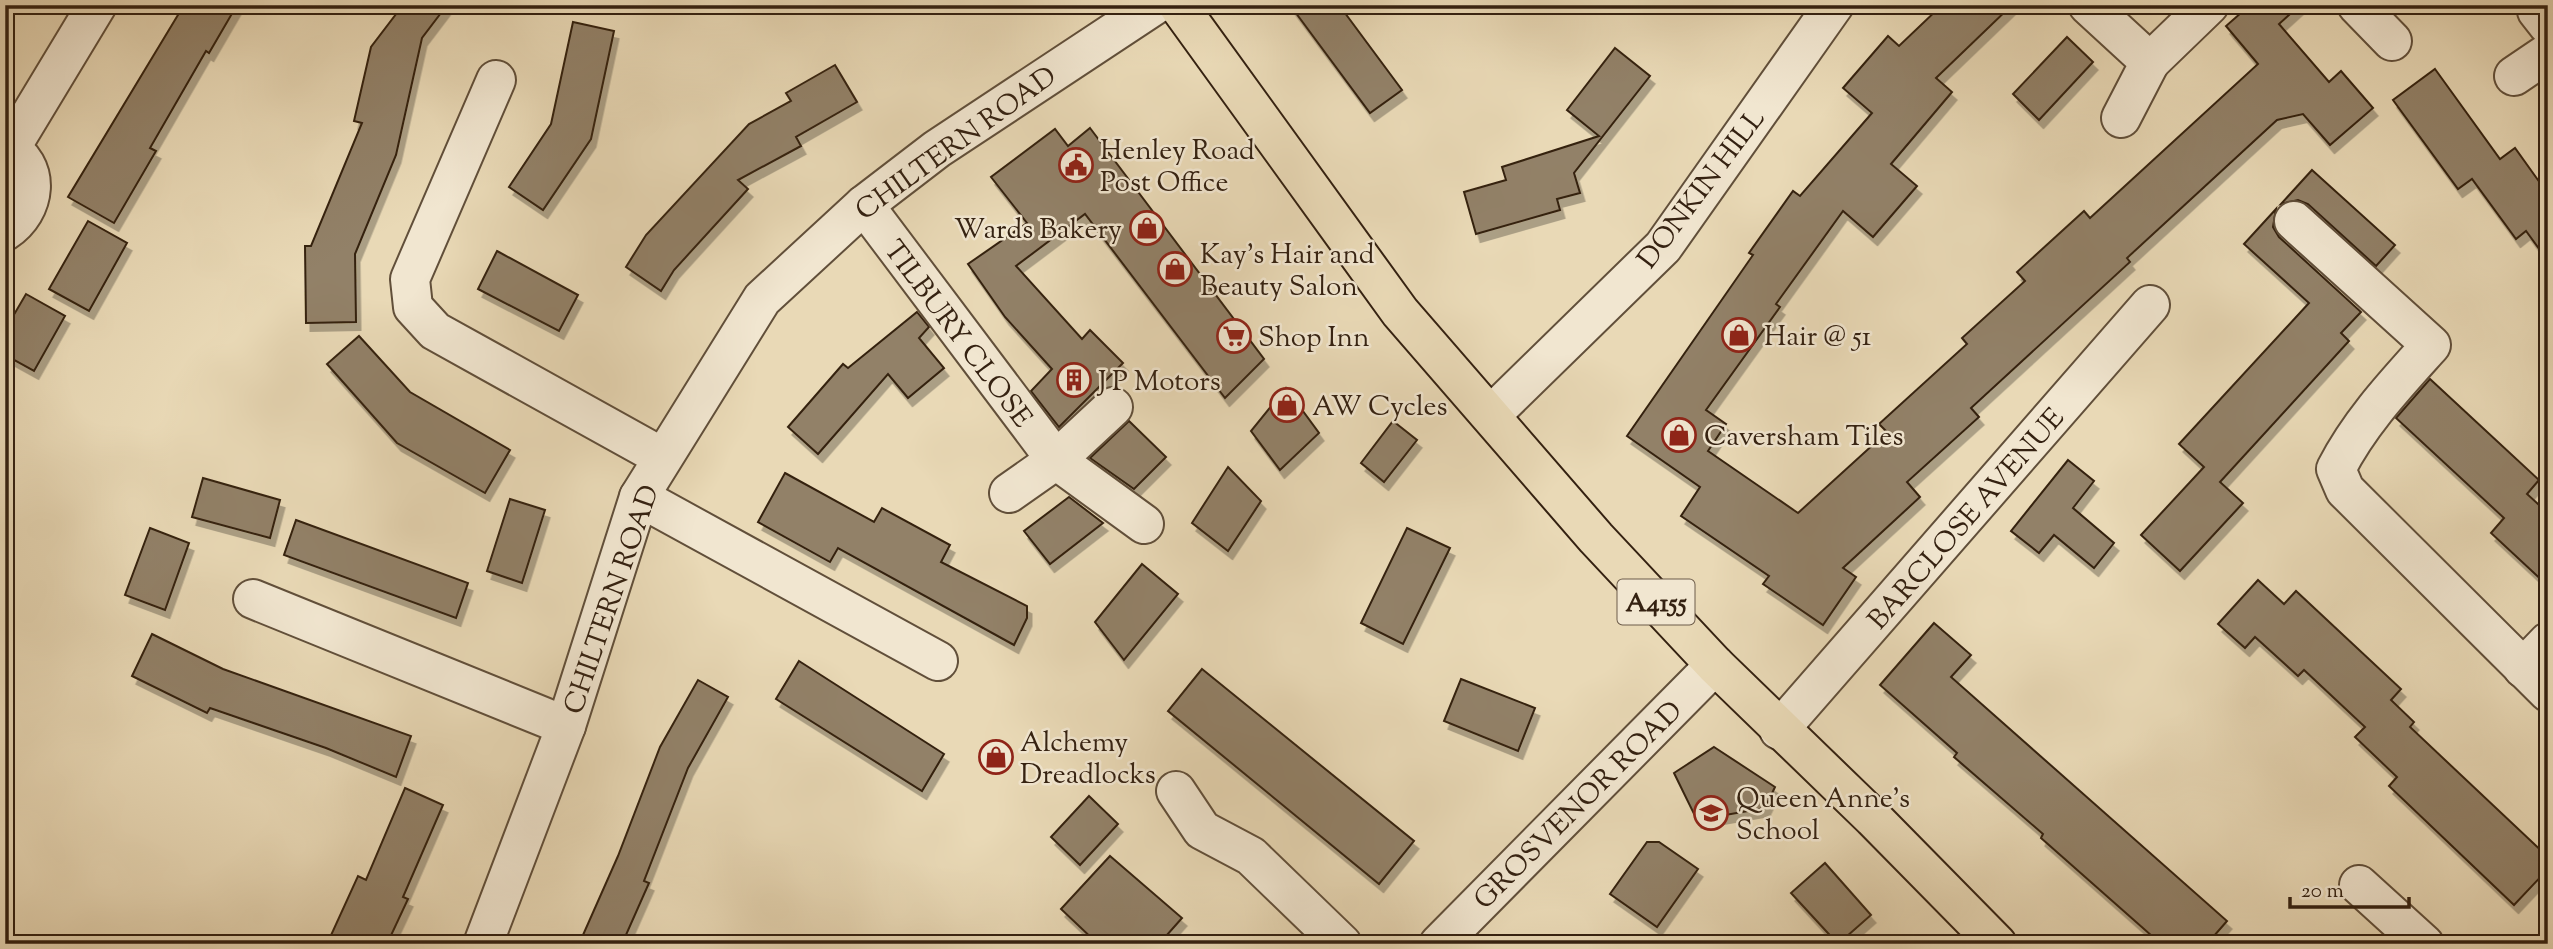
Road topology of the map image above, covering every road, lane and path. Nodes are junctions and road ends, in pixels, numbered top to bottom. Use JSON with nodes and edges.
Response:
{"nodes":[{"id":1,"x":97,"y":5,"type":"edge"},
{"id":2,"x":1154,"y":5,"type":"edge"},
{"id":3,"x":1178,"y":5,"type":"edge"},
{"id":4,"x":1834,"y":5,"type":"edge"},
{"id":5,"x":2088,"y":5,"type":"edge"},
{"id":6,"x":2209,"y":5,"type":"edge"},
{"id":7,"x":2357,"y":5,"type":"edge"},
{"id":8,"x":2392,"y":41,"type":"dead end"},
{"id":9,"x":2548,"y":53,"type":"edge"},
{"id":10,"x":2150,"y":62,"type":"junction"},
{"id":11,"x":2514,"y":76,"type":"dead end"},
{"id":12,"x":496,"y":80,"type":"dead end"},
{"id":13,"x":2122,"y":118,"type":"dead end"},
{"id":14,"x":8,"y":148,"type":"edge"},
{"id":15,"x":864,"y":205,"type":"junction"},
{"id":16,"x":2294,"y":220,"type":"dead end"},
{"id":17,"x":5,"y":231,"type":"edge"},
{"id":18,"x":2150,"y":305,"type":"dead end"},
{"id":19,"x":1113,"y":407,"type":"dead end"},
{"id":20,"x":1490,"y":415,"type":"junction"},
{"id":21,"x":662,"y":457,"type":"junction"},
{"id":22,"x":1056,"y":460,"type":"junction"},
{"id":23,"x":1009,"y":493,"type":"dead end"},
{"id":24,"x":639,"y":497,"type":"junction"},
{"id":25,"x":1144,"y":524,"type":"dead end"},
{"id":26,"x":253,"y":599,"type":"dead end"},
{"id":27,"x":938,"y":661,"type":"dead end"},
{"id":28,"x":1715,"y":665,"type":"junction"},
{"id":29,"x":2540,"y":667,"type":"edge"},
{"id":30,"x":566,"y":726,"type":"junction"},
{"id":31,"x":1779,"y":730,"type":"junction"},
{"id":32,"x":1175,"y":791,"type":"dead end"},
{"id":33,"x":2359,"y":885,"type":"dead end"},
{"id":34,"x":483,"y":944,"type":"edge"},
{"id":35,"x":1342,"y":944,"type":"edge"},
{"id":36,"x":1439,"y":944,"type":"edge"},
{"id":37,"x":1997,"y":944,"type":"edge"},
{"id":38,"x":2424,"y":944,"type":"edge"}],
"edges":[{"from":1,"to":14,"type":"street"},
{"from":2,"to":15,"type":"street","name":"CHILTERN ROAD"},
{"from":3,"to":20,"type":"main road","number":"A4155"},
{"from":4,"to":20,"type":"street","name":"DONKIN HILL"},
{"from":5,"to":10,"type":"street"},
{"from":6,"to":10,"type":"street"},
{"from":7,"to":8,"type":"street"},
{"from":9,"to":11,"type":"street"},
{"from":10,"to":13,"type":"street"},
{"from":12,"to":21,"type":"street"},
{"from":14,"to":17,"type":"street"},
{"from":15,"to":21,"type":"street","name":"CHILTERN ROAD"},
{"from":15,"to":22,"type":"street","name":"TILBURY CLOSE"},
{"from":16,"to":29,"type":"street"},
{"from":18,"to":31,"type":"street","name":"BARCLOSE AVENUE"},
{"from":19,"to":22,"type":"street"},
{"from":20,"to":28,"type":"main road","number":"A4155"},
{"from":21,"to":24,"type":"street","name":"CHILTERN ROAD"},
{"from":22,"to":23,"type":"street"},
{"from":22,"to":25,"type":"street","name":"TILBURY CLOSE"},
{"from":24,"to":27,"type":"street"},
{"from":24,"to":30,"type":"street","name":"CHILTERN ROAD"},
{"from":26,"to":30,"type":"street"},
{"from":28,"to":31,"type":"main road","number":"A4155"},
{"from":28,"to":36,"type":"street","name":"GROSVENOR ROAD"},
{"from":30,"to":34,"type":"street","name":"CHILTERN ROAD"},
{"from":31,"to":37,"type":"main road","number":"A4155"},
{"from":32,"to":35,"type":"street"},
{"from":33,"to":38,"type":"street"}]}
